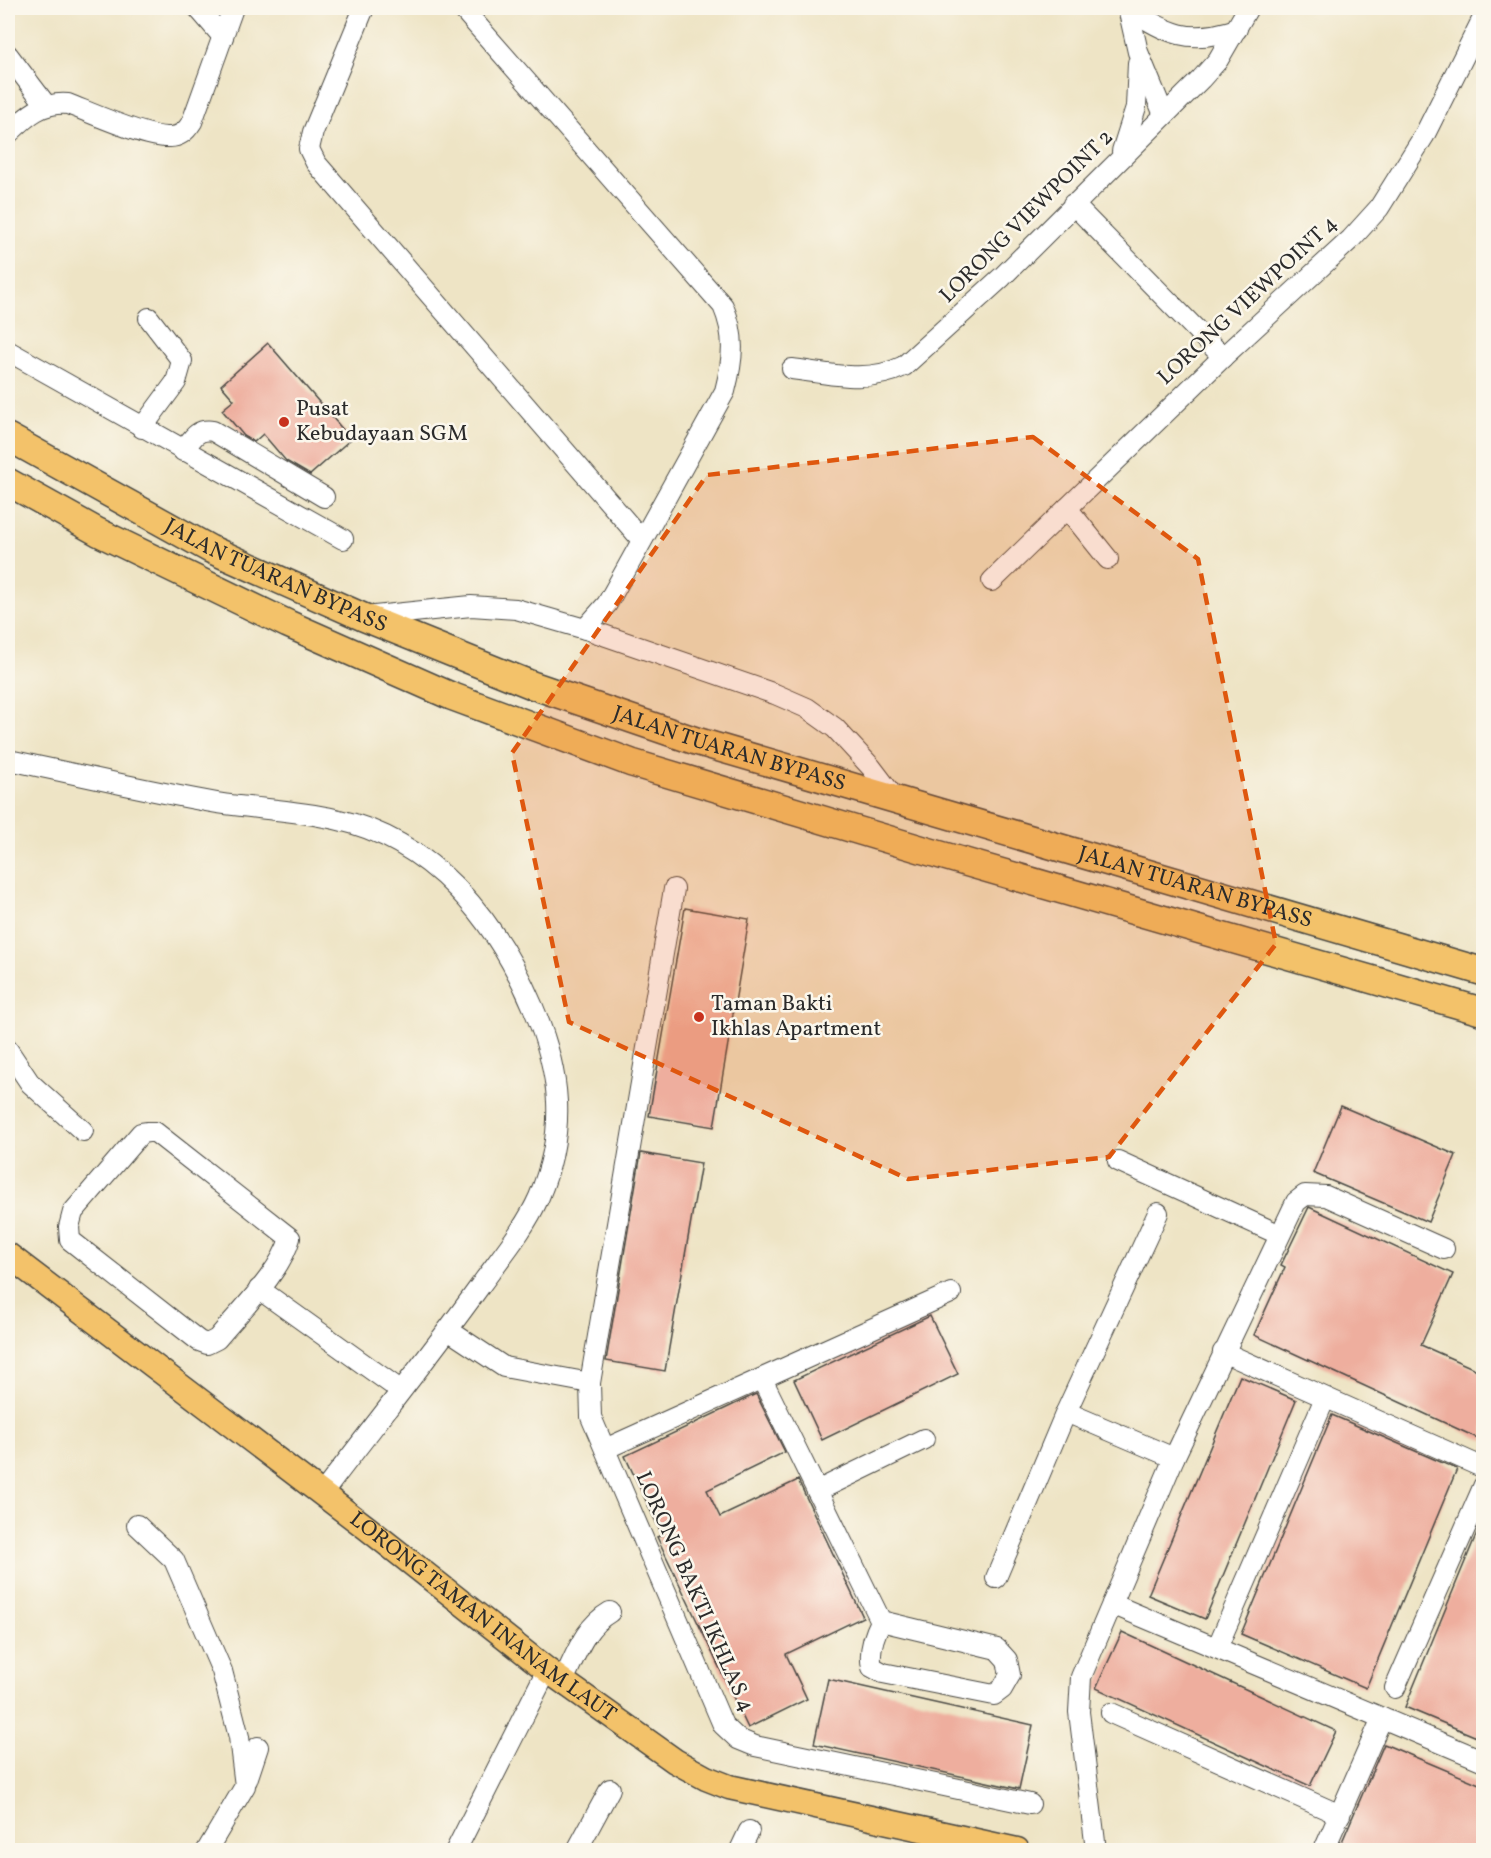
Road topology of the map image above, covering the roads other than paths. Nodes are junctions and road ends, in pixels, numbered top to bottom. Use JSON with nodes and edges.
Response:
{"nodes":[{"id":1,"x":198,"y":8,"type":"edge"},
{"id":2,"x":233,"y":8,"type":"edge"},
{"id":3,"x":364,"y":8,"type":"edge"},
{"id":4,"x":462,"y":8,"type":"edge"},
{"id":5,"x":1129,"y":8,"type":"edge"},
{"id":6,"x":1248,"y":8,"type":"edge"},
{"id":7,"x":1484,"y":16,"type":"edge"},
{"id":8,"x":1237,"y":29,"type":"junction"},
{"id":9,"x":224,"y":37,"type":"junction"},
{"id":10,"x":1138,"y":52,"type":"junction"},
{"id":11,"x":9,"y":60,"type":"edge"},
{"id":12,"x":46,"y":105,"type":"junction"},
{"id":13,"x":1164,"y":115,"type":"junction"},
{"id":14,"x":8,"y":134,"type":"edge"},
{"id":15,"x":1119,"y":160,"type":"junction"},
{"id":16,"x":1073,"y":204,"type":"junction"},
{"id":17,"x":148,"y":318,"type":"dead end"},
{"id":18,"x":8,"y":351,"type":"edge"},
{"id":19,"x":1223,"y":357,"type":"junction"},
{"id":20,"x":792,"y":369,"type":"dead end"},
{"id":21,"x":142,"y":428,"type":"junction"},
{"id":22,"x":8,"y":437,"type":"edge"},
{"id":23,"x":183,"y":451,"type":"junction"},
{"id":24,"x":8,"y":482,"type":"edge"},
{"id":25,"x":324,"y":497,"type":"dead end"},
{"id":26,"x":8,"y":498,"type":"edge"},
{"id":27,"x":41,"y":503,"type":"junction"},
{"id":28,"x":1067,"y":508,"type":"junction"},
{"id":29,"x":343,"y":539,"type":"dead end"},
{"id":30,"x":641,"y":539,"type":"junction"},
{"id":31,"x":1108,"y":559,"type":"dead end"},
{"id":32,"x":992,"y":581,"type":"dead end"},
{"id":33,"x":607,"y":604,"type":"junction"},
{"id":34,"x":363,"y":617,"type":"junction"},
{"id":35,"x":585,"y":629,"type":"junction"},
{"id":36,"x":608,"y":637,"type":"junction"},
{"id":37,"x":8,"y":760,"type":"edge"},
{"id":38,"x":896,"y":800,"type":"junction"},
{"id":39,"x":674,"y":889,"type":"dead end"},
{"id":40,"x":1484,"y":972,"type":"edge"},
{"id":41,"x":1484,"y":1012,"type":"edge"},
{"id":42,"x":8,"y":1050,"type":"edge"},
{"id":43,"x":83,"y":1131,"type":"dead end"},
{"id":44,"x":1118,"y":1161,"type":"dead end"},
{"id":45,"x":1158,"y":1213,"type":"dead end"},
{"id":46,"x":1278,"y":1234,"type":"junction"},
{"id":47,"x":1444,"y":1249,"type":"dead end"},
{"id":48,"x":8,"y":1255,"type":"edge"},
{"id":49,"x":259,"y":1289,"type":"junction"},
{"id":50,"x":951,"y":1293,"type":"dead end"},
{"id":51,"x":448,"y":1330,"type":"junction"},
{"id":52,"x":1223,"y":1352,"type":"junction"},
{"id":53,"x":762,"y":1379,"type":"junction"},
{"id":54,"x":590,"y":1383,"type":"junction"},
{"id":55,"x":400,"y":1390,"type":"junction"},
{"id":56,"x":1325,"y":1398,"type":"junction"},
{"id":57,"x":1066,"y":1412,"type":"junction"},
{"id":58,"x":924,"y":1440,"type":"dead end"},
{"id":59,"x":604,"y":1449,"type":"junction"},
{"id":60,"x":1173,"y":1458,"type":"junction"},
{"id":61,"x":1484,"y":1468,"type":"edge"},
{"id":62,"x":1484,"y":1485,"type":"edge"},
{"id":63,"x":817,"y":1491,"type":"junction"},
{"id":64,"x":322,"y":1494,"type":"junction"},
{"id":65,"x":137,"y":1526,"type":"dead end"},
{"id":66,"x":996,"y":1578,"type":"dead end"},
{"id":67,"x":1112,"y":1604,"type":"junction"},
{"id":68,"x":610,"y":1612,"type":"dead end"},
{"id":69,"x":880,"y":1620,"type":"junction"},
{"id":70,"x":1216,"y":1648,"type":"junction"},
{"id":71,"x":555,"y":1676,"type":"junction"},
{"id":72,"x":1395,"y":1688,"type":"dead end"},
{"id":73,"x":1111,"y":1713,"type":"dead end"},
{"id":74,"x":1382,"y":1718,"type":"junction"},
{"id":75,"x":258,"y":1747,"type":"dead end"},
{"id":76,"x":1484,"y":1761,"type":"edge"},
{"id":77,"x":245,"y":1786,"type":"junction"},
{"id":78,"x":610,"y":1789,"type":"dead end"},
{"id":79,"x":1030,"y":1804,"type":"dead end"},
{"id":80,"x":1340,"y":1815,"type":"junction"},
{"id":81,"x":749,"y":1831,"type":"dead end"},
{"id":82,"x":207,"y":1851,"type":"edge"},
{"id":83,"x":456,"y":1851,"type":"edge"},
{"id":84,"x":577,"y":1851,"type":"edge"},
{"id":85,"x":740,"y":1851,"type":"edge"},
{"id":86,"x":1017,"y":1851,"type":"edge"},
{"id":87,"x":1096,"y":1851,"type":"edge"},
{"id":88,"x":1324,"y":1851,"type":"edge"}],
"edges":[{"from":1,"to":9,"type":"street"},
{"from":2,"to":9,"type":"street"},
{"from":3,"to":30,"type":"street"},
{"from":4,"to":30,"type":"street"},
{"from":5,"to":8,"type":"street"},
{"from":5,"to":10,"type":"street"},
{"from":6,"to":8,"type":"street","name":"LORONG VIEWPOINT 2"},
{"from":7,"to":19,"type":"street","name":"LORONG VIEWPOINT 4"},
{"from":8,"to":13,"type":"street","name":"LORONG VIEWPOINT 2"},
{"from":9,"to":12,"type":"street"},
{"from":10,"to":13,"type":"street"},
{"from":10,"to":15,"type":"street"},
{"from":11,"to":12,"type":"street"},
{"from":12,"to":14,"type":"street"},
{"from":13,"to":15,"type":"street","name":"LORONG VIEWPOINT 2"},
{"from":15,"to":16,"type":"street","name":"LORONG VIEWPOINT 2"},
{"from":16,"to":19,"type":"street"},
{"from":16,"to":20,"type":"street","name":"LORONG VIEWPOINT 2"},
{"from":17,"to":21,"type":"street"},
{"from":18,"to":21,"type":"street"},
{"from":19,"to":28,"type":"street","name":"LORONG VIEWPOINT 4"},
{"from":21,"to":23,"type":"street"},
{"from":22,"to":34,"type":"highway","name":"JALAN TUARAN BYPASS"},
{"from":23,"to":25,"type":"street"},
{"from":23,"to":29,"type":"street"},
{"from":24,"to":27,"type":"highway","name":"JALAN TUARAN BYPASS"},
{"from":26,"to":27,"type":"main road"},
{"from":27,"to":41,"type":"highway","name":"JALAN TUARAN BYPASS"},
{"from":28,"to":31,"type":"street"},
{"from":28,"to":32,"type":"street","name":"LORONG VIEWPOINT 4"},
{"from":30,"to":33,"type":"street"},
{"from":33,"to":35,"type":"street"},
{"from":33,"to":36,"type":"street"},
{"from":34,"to":35,"type":"street"},
{"from":34,"to":38,"type":"highway","name":"JALAN TUARAN BYPASS"},
{"from":35,"to":36,"type":"street"},
{"from":36,"to":38,"type":"street"},
{"from":37,"to":51,"type":"street"},
{"from":38,"to":40,"type":"highway","name":"JALAN TUARAN BYPASS"},
{"from":39,"to":54,"type":"street","name":"LORONG BAKTI IKHLAS 4"},
{"from":42,"to":43,"type":"street"},
{"from":44,"to":46,"type":"street"},
{"from":45,"to":57,"type":"street"},
{"from":46,"to":47,"type":"street"},
{"from":46,"to":52,"type":"street"},
{"from":48,"to":64,"type":"main road","name":"LORONG TAMAN INANAM LAUT"},
{"from":49,"to":49,"type":"street"},
{"from":49,"to":55,"type":"street"},
{"from":50,"to":53,"type":"street"},
{"from":51,"to":54,"type":"street"},
{"from":51,"to":55,"type":"street"},
{"from":52,"to":56,"type":"street"},
{"from":52,"to":60,"type":"street"},
{"from":53,"to":59,"type":"street"},
{"from":53,"to":63,"type":"street"},
{"from":54,"to":59,"type":"street","name":"LORONG BAKTI IKHLAS 4"},
{"from":55,"to":64,"type":"street"},
{"from":56,"to":61,"type":"street"},
{"from":56,"to":70,"type":"street"},
{"from":57,"to":60,"type":"street"},
{"from":57,"to":66,"type":"street"},
{"from":58,"to":63,"type":"street"},
{"from":59,"to":79,"type":"street","name":"LORONG BAKTI IKHLAS 4"},
{"from":60,"to":67,"type":"street"},
{"from":62,"to":72,"type":"street"},
{"from":63,"to":69,"type":"street"},
{"from":64,"to":71,"type":"main road","name":"LORONG TAMAN INANAM LAUT"},
{"from":65,"to":77,"type":"street"},
{"from":67,"to":70,"type":"street"},
{"from":67,"to":87,"type":"street"},
{"from":68,"to":71,"type":"street"},
{"from":69,"to":69,"type":"street"},
{"from":70,"to":74,"type":"street"},
{"from":71,"to":83,"type":"street"},
{"from":71,"to":86,"type":"main road","name":"LORONG TAMAN INANAM LAUT"},
{"from":73,"to":80,"type":"street"},
{"from":74,"to":76,"type":"street"},
{"from":74,"to":80,"type":"street"},
{"from":75,"to":77,"type":"street"},
{"from":77,"to":82,"type":"street"},
{"from":78,"to":84,"type":"street"},
{"from":80,"to":88,"type":"street"},
{"from":81,"to":85,"type":"street"}]}
